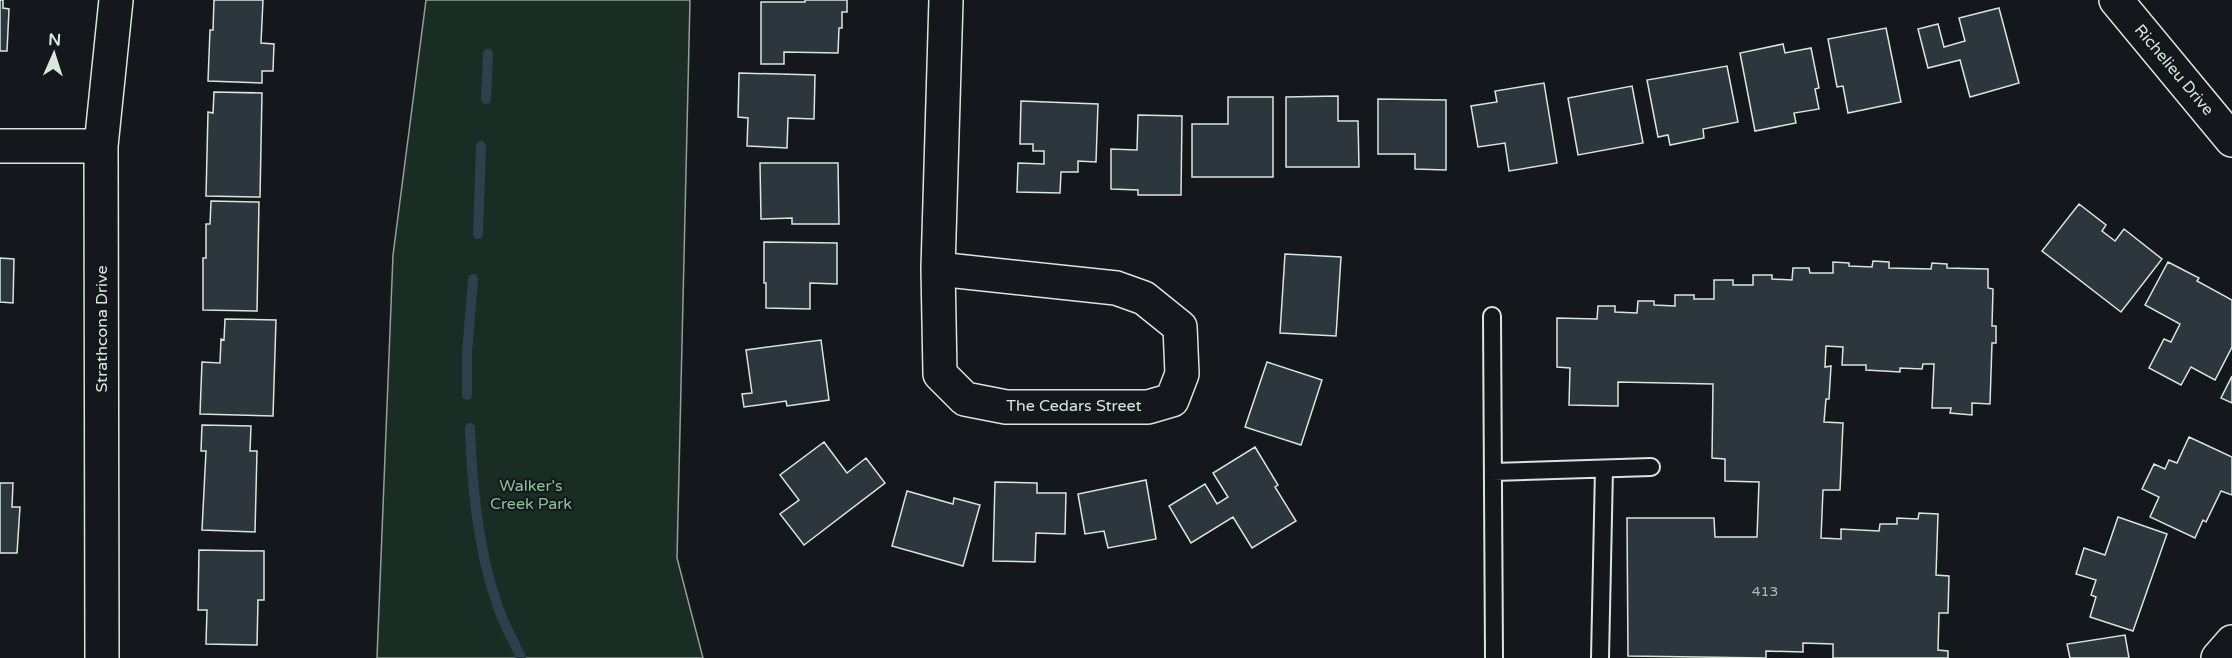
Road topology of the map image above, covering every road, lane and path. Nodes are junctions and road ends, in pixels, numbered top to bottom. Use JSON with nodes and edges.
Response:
{"nodes":[{"id":1,"x":116,"y":0,"type":"edge"},
{"id":2,"x":946,"y":0,"type":"edge"},
{"id":3,"x":2116,"y":0,"type":"edge"},
{"id":4,"x":2232,"y":140,"type":"edge"},
{"id":5,"x":0,"y":146,"type":"edge"},
{"id":6,"x":102,"y":146,"type":"junction"},
{"id":7,"x":938,"y":269,"type":"junction"},
{"id":8,"x":1492,"y":316,"type":"dead end"},
{"id":9,"x":1651,"y":467,"type":"dead end"},
{"id":10,"x":1604,"y":469,"type":"junction"},
{"id":11,"x":1493,"y":472,"type":"junction"},
{"id":12,"x":2232,"y":642,"type":"edge"},
{"id":13,"x":102,"y":658,"type":"edge"},
{"id":14,"x":1494,"y":658,"type":"edge"},
{"id":15,"x":1600,"y":658,"type":"edge"},
{"id":16,"x":2218,"y":658,"type":"edge"}],
"edges":[{"from":1,"to":6,"type":"street","name":"Strathcona Drive"},
{"from":2,"to":7,"type":"street","name":"The Cedars Street"},
{"from":3,"to":4,"type":"street","name":"Richelieu Drive"},
{"from":5,"to":6,"type":"street"},
{"from":6,"to":13,"type":"street","name":"Strathcona Drive"},
{"from":7,"to":7,"type":"street","name":"The Cedars Street"},
{"from":8,"to":11,"type":"lane"},
{"from":9,"to":10,"type":"lane"},
{"from":10,"to":11,"type":"lane"},
{"from":10,"to":15,"type":"lane"},
{"from":11,"to":14,"type":"lane"},
{"from":12,"to":16,"type":"street"}]}
